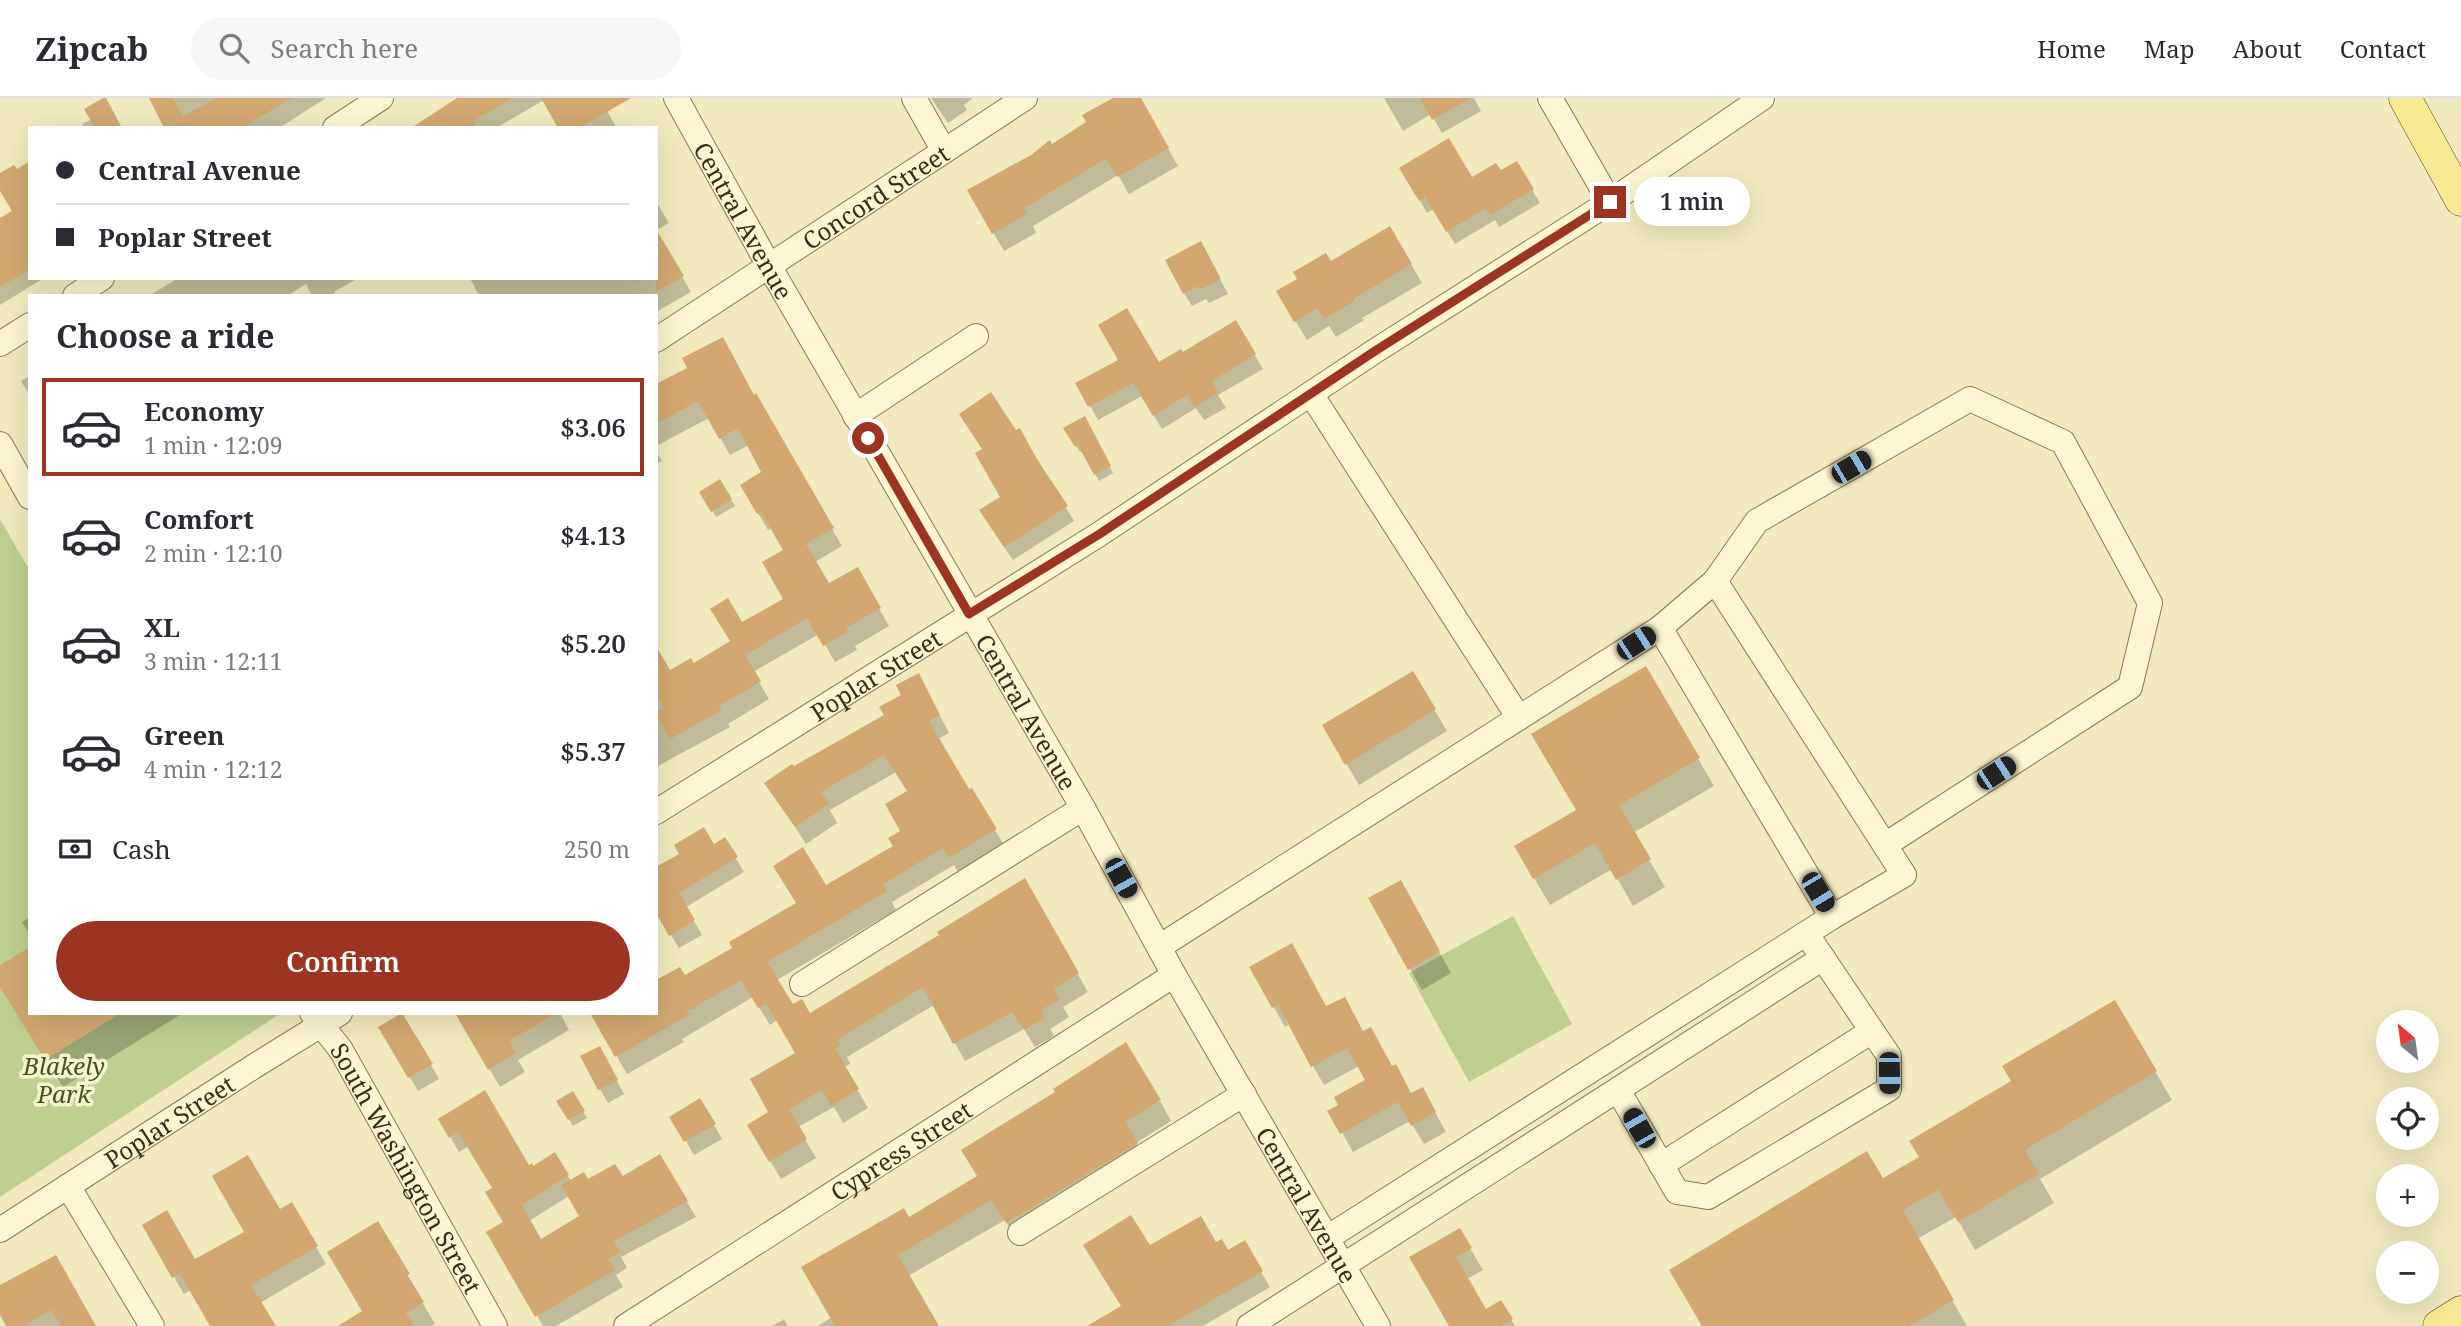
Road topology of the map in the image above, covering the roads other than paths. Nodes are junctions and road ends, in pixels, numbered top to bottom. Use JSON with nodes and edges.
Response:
{"nodes":[{"id":1,"x":381,"y":98,"type":"edge"},
{"id":2,"x":676,"y":98,"type":"edge"},
{"id":3,"x":915,"y":98,"type":"edge"},
{"id":4,"x":1025,"y":98,"type":"edge"},
{"id":5,"x":1550,"y":98,"type":"edge"},
{"id":6,"x":1762,"y":98,"type":"edge"},
{"id":7,"x":2405,"y":98,"type":"edge"},
{"id":8,"x":338,"y":126,"type":"edge"},
{"id":9,"x":944,"y":151,"type":"junction"},
{"id":10,"x":2461,"y":200,"type":"edge"},
{"id":11,"x":1610,"y":202,"type":"junction"},
{"id":12,"x":768,"y":264,"type":"junction"},
{"id":13,"x":99,"y":280,"type":"edge"},
{"id":14,"x":78,"y":294,"type":"edge"},
{"id":15,"x":28,"y":326,"type":"edge"},
{"id":16,"x":976,"y":336,"type":"dead end"},
{"id":17,"x":658,"y":339,"type":"edge"},
{"id":18,"x":0,"y":344,"type":"edge"},
{"id":19,"x":1311,"y":394,"type":"junction"},
{"id":20,"x":855,"y":416,"type":"junction"},
{"id":21,"x":0,"y":444,"type":"edge"},
{"id":22,"x":28,"y":493,"type":"edge"},
{"id":23,"x":1716,"y":581,"type":"junction"},
{"id":24,"x":969,"y":614,"type":"junction"},
{"id":25,"x":1660,"y":628,"type":"junction"},
{"id":26,"x":1519,"y":718,"type":"junction"},
{"id":27,"x":1083,"y":808,"type":"junction"},
{"id":28,"x":658,"y":810,"type":"edge"},
{"id":29,"x":1885,"y":845,"type":"junction"},
{"id":30,"x":1832,"y":916,"type":"junction"},
{"id":31,"x":1806,"y":933,"type":"junction"},
{"id":32,"x":1159,"y":947,"type":"junction"},
{"id":33,"x":1823,"y":958,"type":"junction"},
{"id":34,"x":1174,"y":975,"type":"junction"},
{"id":35,"x":802,"y":984,"type":"dead end"},
{"id":36,"x":324,"y":1017,"type":"edge"},
{"id":37,"x":1872,"y":1031,"type":"junction"},
{"id":38,"x":1649,"y":1033,"type":"junction"},
{"id":39,"x":1667,"y":1059,"type":"junction"},
{"id":40,"x":1618,"y":1090,"type":"junction"},
{"id":41,"x":1244,"y":1094,"type":"junction"},
{"id":42,"x":1661,"y":1166,"type":"junction"},
{"id":43,"x":68,"y":1186,"type":"junction"},
{"id":44,"x":0,"y":1230,"type":"edge"},
{"id":45,"x":1020,"y":1233,"type":"dead end"},
{"id":46,"x":1327,"y":1238,"type":"junction"},
{"id":47,"x":1343,"y":1264,"type":"junction"},
{"id":48,"x":2461,"y":1312,"type":"edge"},
{"id":49,"x":152,"y":1326,"type":"edge"},
{"id":50,"x":495,"y":1326,"type":"edge"},
{"id":51,"x":626,"y":1326,"type":"edge"},
{"id":52,"x":1249,"y":1326,"type":"edge"},
{"id":53,"x":1378,"y":1326,"type":"edge"},
{"id":54,"x":2439,"y":1326,"type":"edge"}],
"edges":[{"from":1,"to":8,"type":"street"},
{"from":2,"to":12,"type":"street","name":"Central Avenue"},
{"from":3,"to":9,"type":"street"},
{"from":4,"to":9,"type":"street","name":"Concord Street"},
{"from":5,"to":11,"type":"street"},
{"from":6,"to":11,"type":"street","name":"Poplar Street"},
{"from":7,"to":10,"type":"main road"},
{"from":9,"to":12,"type":"street","name":"Concord Street"},
{"from":11,"to":19,"type":"street","name":"Poplar Street"},
{"from":12,"to":17,"type":"street","name":"Concord Street"},
{"from":12,"to":20,"type":"street","name":"Central Avenue"},
{"from":13,"to":14,"type":"street"},
{"from":15,"to":18,"type":"street"},
{"from":16,"to":20,"type":"street"},
{"from":19,"to":24,"type":"street","name":"Poplar Street"},
{"from":19,"to":26,"type":"street"},
{"from":20,"to":24,"type":"street","name":"Central Avenue"},
{"from":21,"to":22,"type":"street"},
{"from":23,"to":25,"type":"street"},
{"from":23,"to":29,"type":"street"},
{"from":23,"to":29,"type":"street"},
{"from":24,"to":27,"type":"street","name":"Central Avenue"},
{"from":24,"to":28,"type":"street","name":"Poplar Street"},
{"from":25,"to":26,"type":"street"},
{"from":25,"to":30,"type":"street"},
{"from":26,"to":32,"type":"street"},
{"from":27,"to":32,"type":"street","name":"Central Avenue"},
{"from":27,"to":35,"type":"street"},
{"from":29,"to":30,"type":"street"},
{"from":30,"to":31,"type":"street"},
{"from":31,"to":33,"type":"street"},
{"from":31,"to":38,"type":"street"},
{"from":32,"to":34,"type":"street","name":"Central Avenue"},
{"from":33,"to":37,"type":"street"},
{"from":33,"to":39,"type":"street"},
{"from":34,"to":41,"type":"street","name":"Central Avenue"},
{"from":34,"to":51,"type":"street","name":"Cypress Street"},
{"from":36,"to":43,"type":"street","name":"Poplar Street"},
{"from":36,"to":50,"type":"street","name":"South Washington Street"},
{"from":37,"to":42,"type":"street"},
{"from":37,"to":42,"type":"street"},
{"from":38,"to":39,"type":"street"},
{"from":38,"to":46,"type":"street"},
{"from":39,"to":40,"type":"street"},
{"from":40,"to":42,"type":"street"},
{"from":40,"to":47,"type":"street"},
{"from":41,"to":45,"type":"street"},
{"from":41,"to":46,"type":"street","name":"Central Avenue"},
{"from":43,"to":44,"type":"street","name":"Poplar Street"},
{"from":43,"to":49,"type":"street"},
{"from":46,"to":47,"type":"street","name":"Central Avenue"},
{"from":47,"to":52,"type":"street"},
{"from":47,"to":53,"type":"street","name":"Central Avenue"},
{"from":48,"to":54,"type":"main road"}]}
